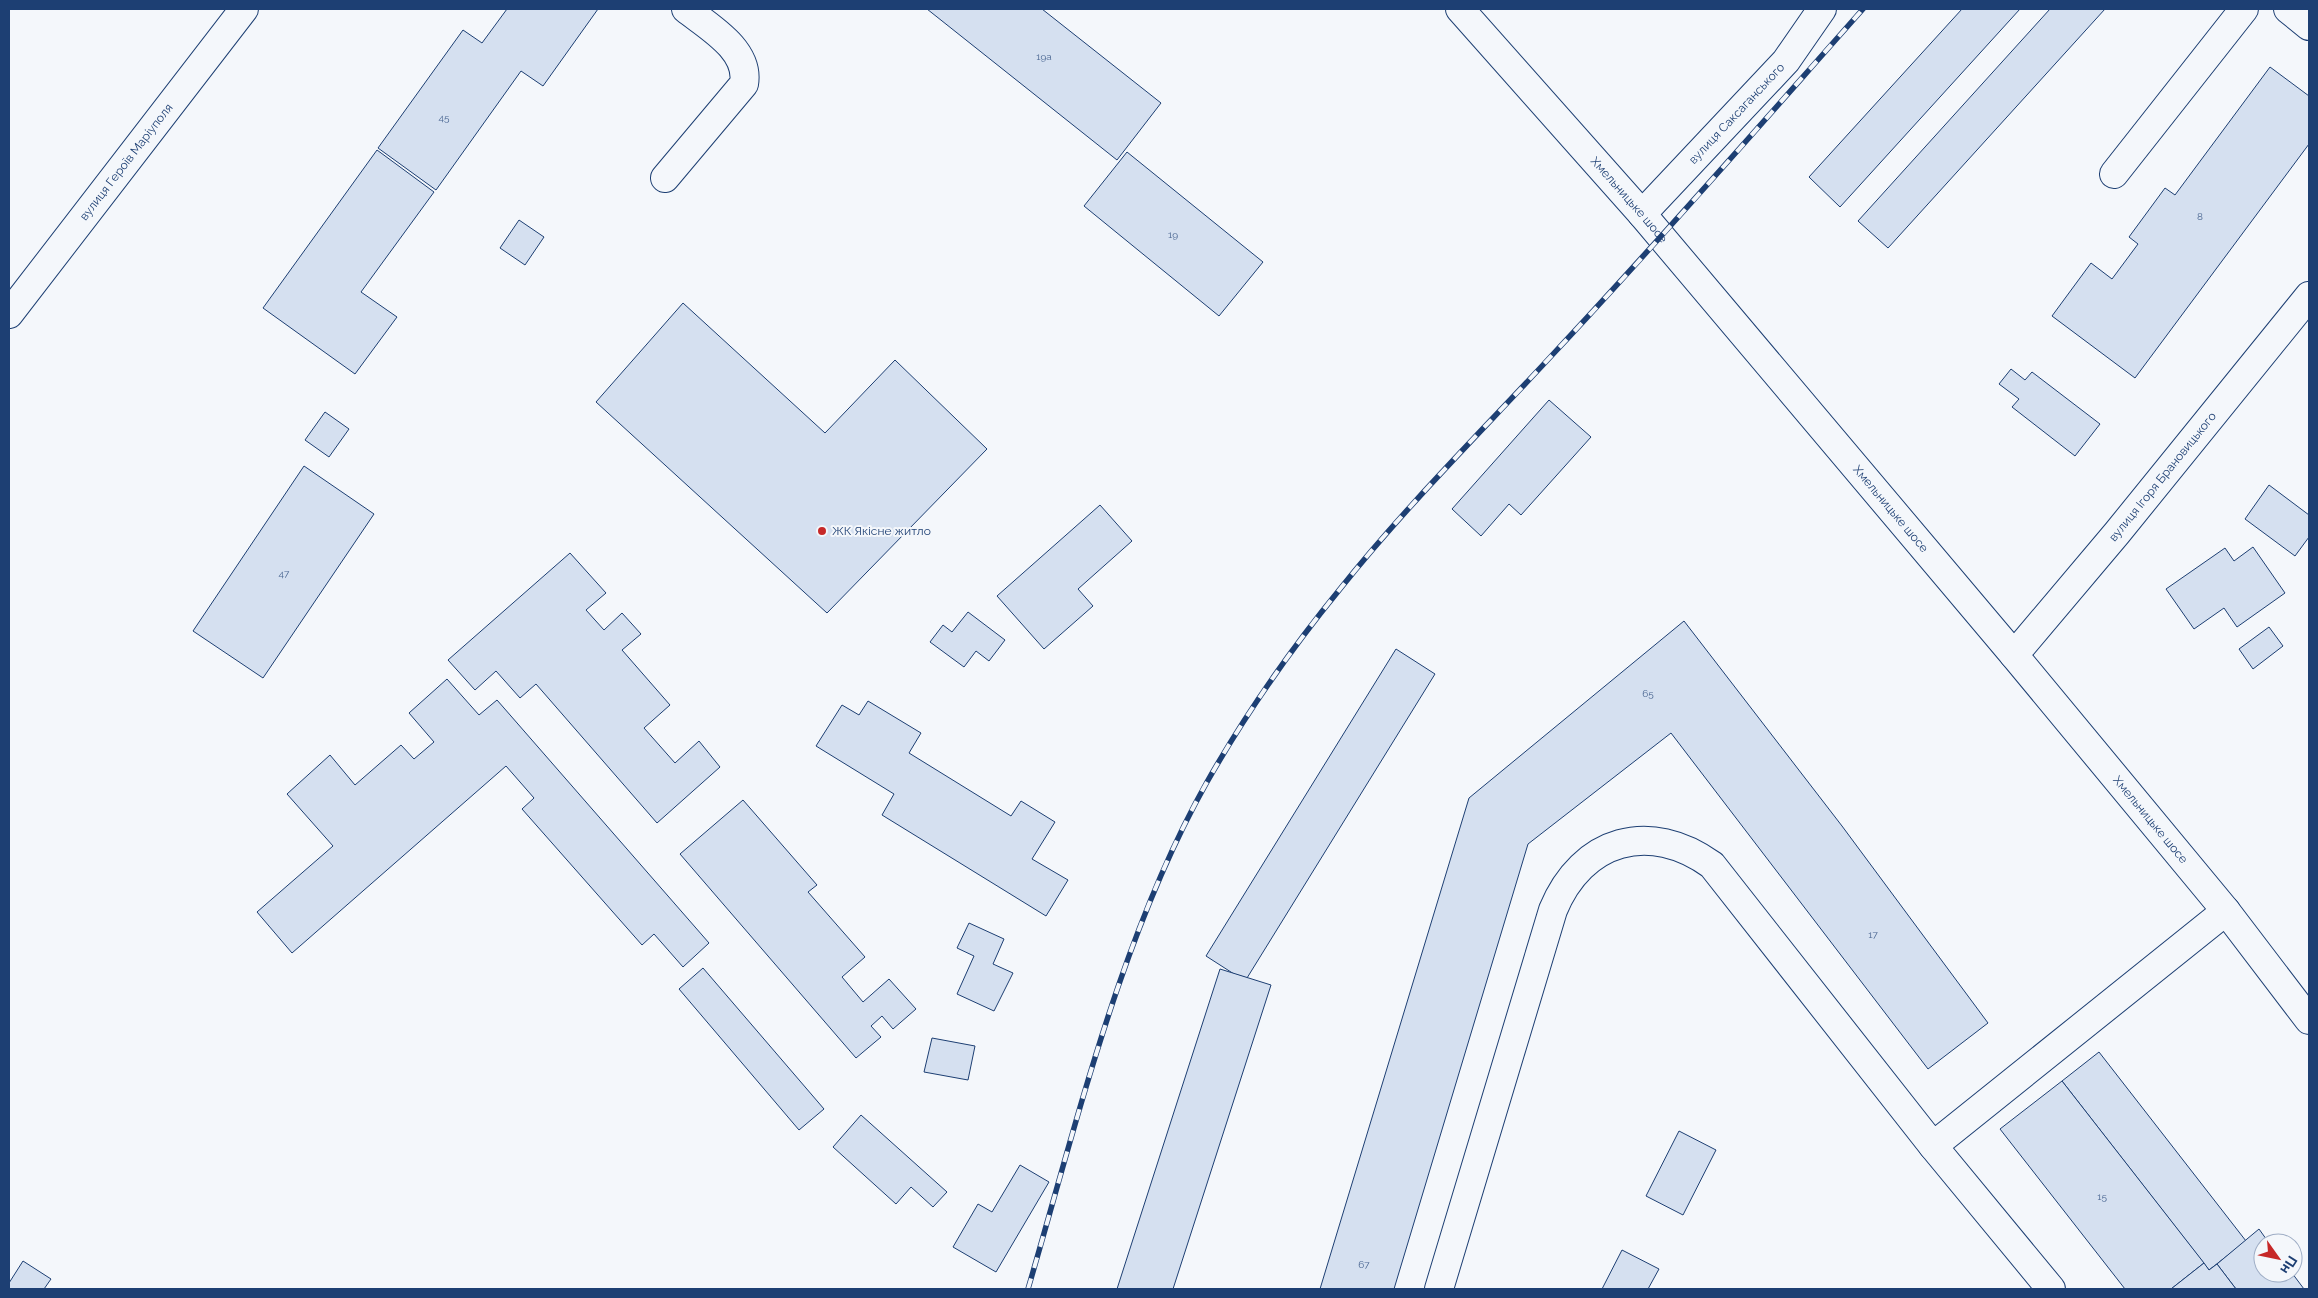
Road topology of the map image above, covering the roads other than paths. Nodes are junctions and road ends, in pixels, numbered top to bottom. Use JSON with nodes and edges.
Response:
{"nodes":[{"id":1,"x":244,"y":9,"type":"edge"},
{"id":2,"x":686,"y":9,"type":"edge"},
{"id":3,"x":1460,"y":9,"type":"edge"},
{"id":4,"x":1822,"y":9,"type":"edge"},
{"id":5,"x":2244,"y":9,"type":"edge"},
{"id":6,"x":2288,"y":9,"type":"edge"},
{"id":7,"x":2309,"y":26,"type":"edge"},
{"id":8,"x":2114,"y":174,"type":"dead end"},
{"id":9,"x":665,"y":178,"type":"dead end"},
{"id":10,"x":1642,"y":214,"type":"junction"},
{"id":11,"x":2309,"y":296,"type":"edge"},
{"id":12,"x":9,"y":314,"type":"edge"},
{"id":13,"x":2014,"y":655,"type":"junction"},
{"id":14,"x":2226,"y":911,"type":"junction"},
{"id":15,"x":2309,"y":1020,"type":"edge"},
{"id":16,"x":1933,"y":1146,"type":"junction"},
{"id":17,"x":1439,"y":1289,"type":"edge"},
{"id":18,"x":2051,"y":1289,"type":"edge"}],
"edges":[{"from":1,"to":12,"type":"street","name":"вулиця Героїв Маріуполя"},
{"from":2,"to":9,"type":"street"},
{"from":3,"to":10,"type":"street","name":"Хмельницьке шосе"},
{"from":4,"to":10,"type":"street","name":"вулиця Саксаганського"},
{"from":5,"to":8,"type":"street"},
{"from":6,"to":7,"type":"street"},
{"from":10,"to":13,"type":"street","name":"Хмельницьке шосе"},
{"from":11,"to":13,"type":"street","name":"вулиця Ігоря Брановицького"},
{"from":13,"to":14,"type":"street","name":"Хмельницьке шосе"},
{"from":14,"to":15,"type":"street","name":"Хмельницьке шосе"},
{"from":14,"to":16,"type":"street"},
{"from":16,"to":17,"type":"street"},
{"from":16,"to":18,"type":"street"}]}
